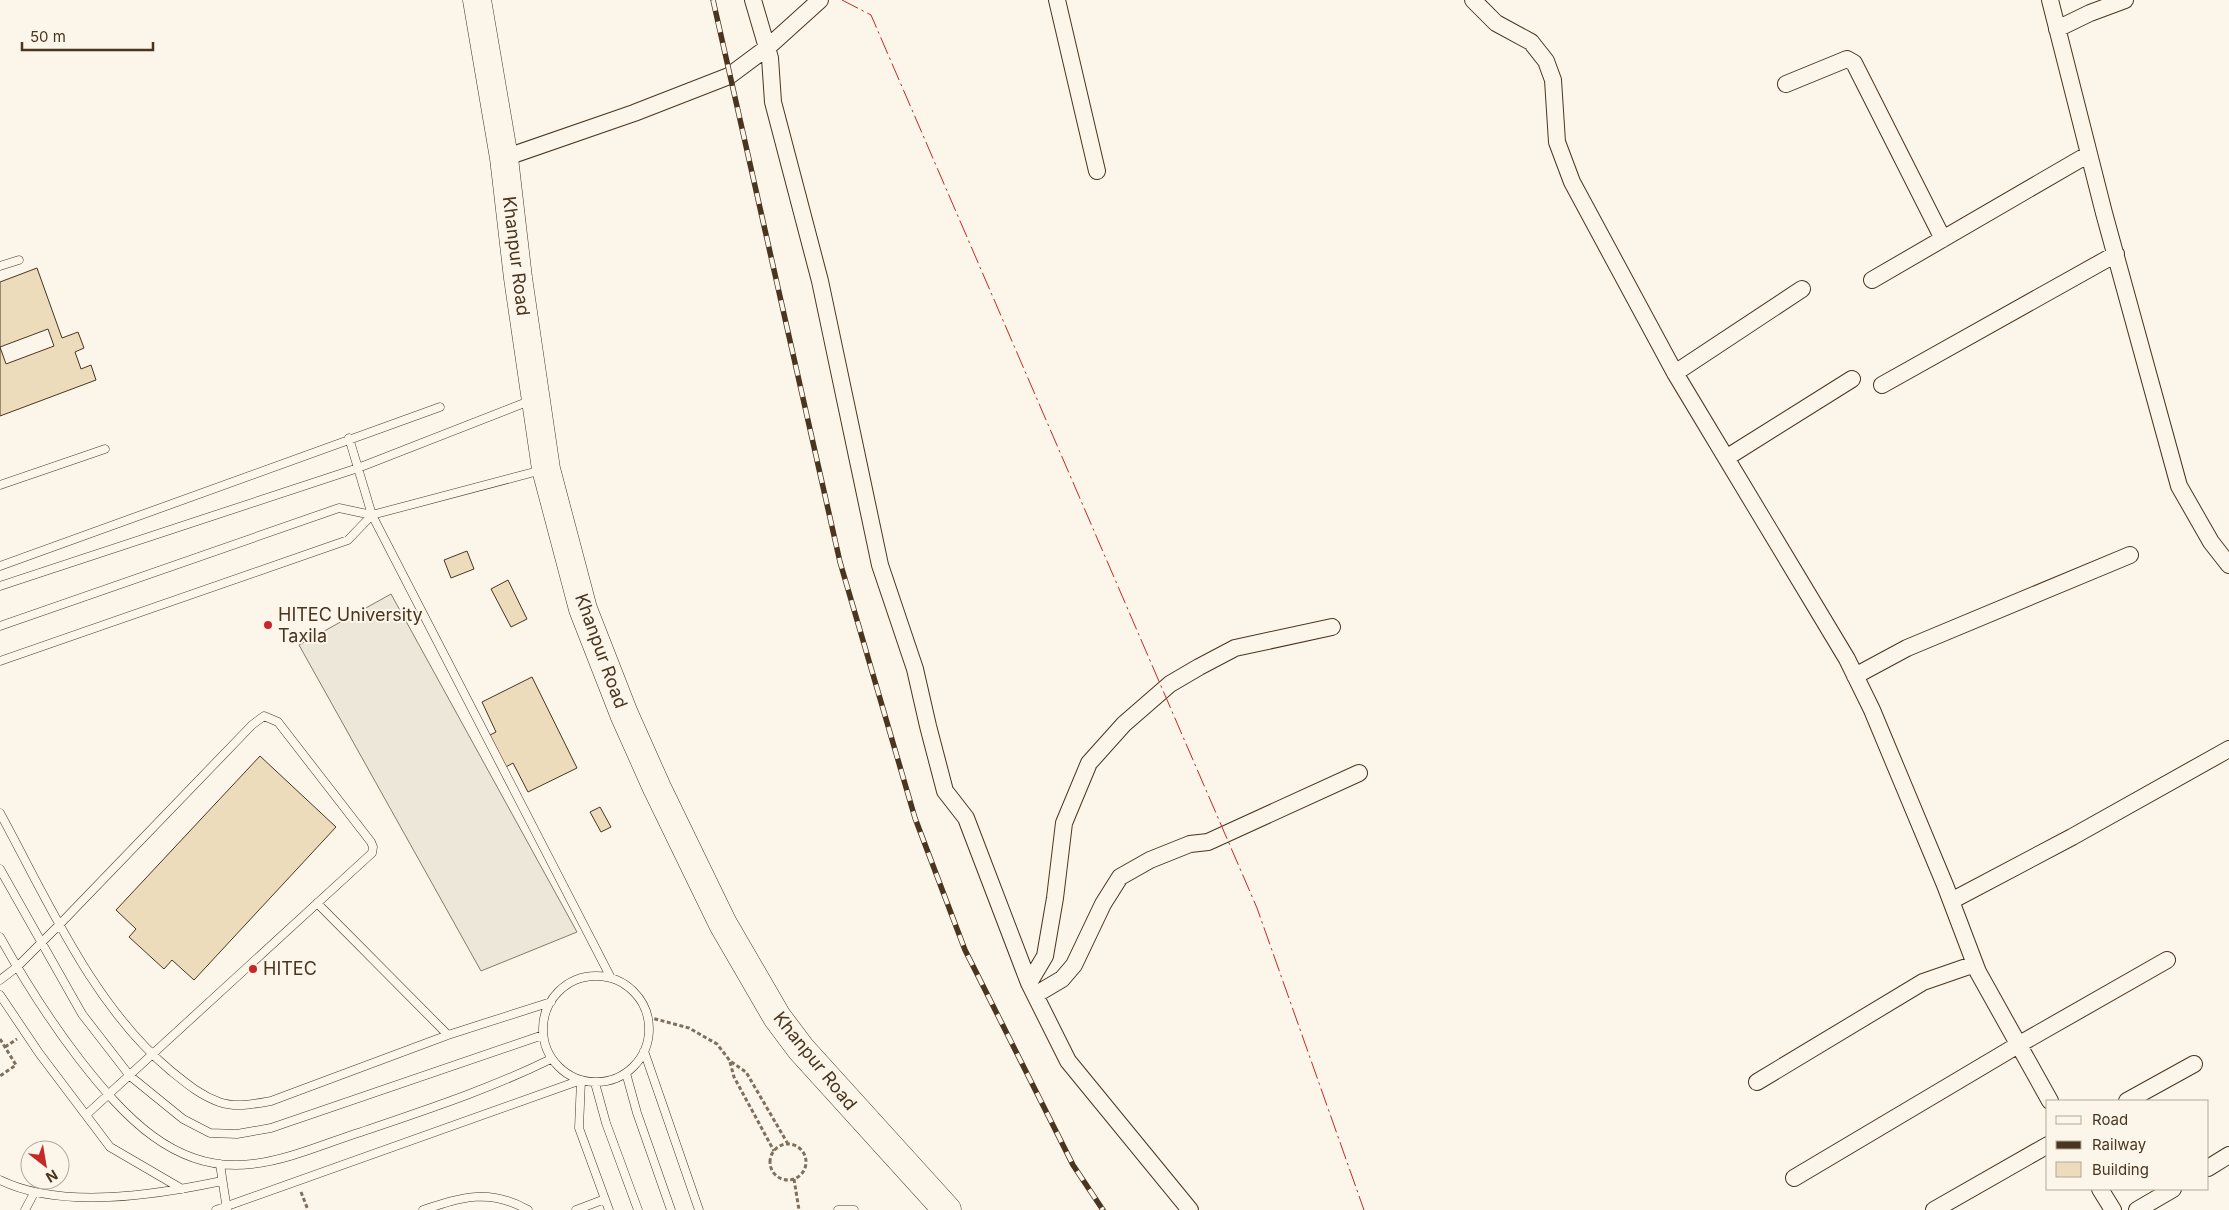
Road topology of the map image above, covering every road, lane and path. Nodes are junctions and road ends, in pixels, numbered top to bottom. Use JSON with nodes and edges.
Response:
{"nodes":[{"id":1,"x":477,"y":0,"type":"edge"},
{"id":2,"x":753,"y":0,"type":"edge"},
{"id":3,"x":820,"y":0,"type":"edge"},
{"id":4,"x":1057,"y":0,"type":"edge"},
{"id":5,"x":1473,"y":0,"type":"edge"},
{"id":6,"x":2050,"y":0,"type":"edge"},
{"id":7,"x":2125,"y":0,"type":"edge"},
{"id":8,"x":2057,"y":29,"type":"junction"},
{"id":9,"x":768,"y":47,"type":"junction"},
{"id":10,"x":1786,"y":84,"type":"dead end"},
{"id":11,"x":2089,"y":154,"type":"junction"},
{"id":12,"x":504,"y":158,"type":"junction"},
{"id":13,"x":1097,"y":171,"type":"dead end"},
{"id":14,"x":1943,"y":239,"type":"junction"},
{"id":15,"x":2116,"y":254,"type":"junction"},
{"id":16,"x":19,"y":260,"type":"dead end"},
{"id":17,"x":0,"y":266,"type":"edge"},
{"id":18,"x":1872,"y":280,"type":"dead end"},
{"id":19,"x":1802,"y":289,"type":"dead end"},
{"id":20,"x":1675,"y":373,"type":"junction"},
{"id":21,"x":1852,"y":379,"type":"dead end"},
{"id":22,"x":1882,"y":385,"type":"dead end"},
{"id":23,"x":536,"y":398,"type":"junction"},
{"id":24,"x":440,"y":406,"type":"dead end"},
{"id":25,"x":349,"y":438,"type":"junction"},
{"id":26,"x":106,"y":449,"type":"dead end"},
{"id":27,"x":1726,"y":458,"type":"junction"},
{"id":28,"x":358,"y":468,"type":"junction"},
{"id":29,"x":546,"y":469,"type":"junction"},
{"id":30,"x":0,"y":485,"type":"edge"},
{"id":31,"x":372,"y":515,"type":"junction"},
{"id":32,"x":2130,"y":556,"type":"dead end"},
{"id":33,"x":2229,"y":565,"type":"edge"},
{"id":34,"x":0,"y":566,"type":"edge"},
{"id":35,"x":0,"y":586,"type":"edge"},
{"id":36,"x":0,"y":626,"type":"edge"},
{"id":37,"x":1332,"y":627,"type":"dead end"},
{"id":38,"x":0,"y":661,"type":"edge"},
{"id":39,"x":1855,"y":676,"type":"junction"},
{"id":40,"x":2229,"y":749,"type":"edge"},
{"id":41,"x":1359,"y":773,"type":"dead end"},
{"id":42,"x":0,"y":813,"type":"edge"},
{"id":43,"x":0,"y":869,"type":"edge"},
{"id":44,"x":1951,"y":901,"type":"junction"},
{"id":45,"x":317,"y":903,"type":"junction"},
{"id":46,"x":60,"y":924,"type":"junction"},
{"id":47,"x":0,"y":937,"type":"edge"},
{"id":48,"x":41,"y":943,"type":"junction"},
{"id":49,"x":2167,"y":960,"type":"dead end"},
{"id":50,"x":1974,"y":964,"type":"junction"},
{"id":51,"x":17,"y":967,"type":"junction"},
{"id":52,"x":611,"y":978,"type":"junction"},
{"id":53,"x":0,"y":980,"type":"edge"},
{"id":54,"x":1032,"y":989,"type":"junction"},
{"id":55,"x":0,"y":996,"type":"edge"},
{"id":56,"x":550,"y":1002,"type":"junction"},
{"id":57,"x":648,"y":1017,"type":"junction"},
{"id":58,"x":448,"y":1035,"type":"junction"},
{"id":59,"x":544,"y":1035,"type":"junction"},
{"id":60,"x":0,"y":1040,"type":"edge"},
{"id":61,"x":2018,"y":1045,"type":"junction"},
{"id":62,"x":644,"y":1051,"type":"junction"},
{"id":63,"x":152,"y":1055,"type":"junction"},
{"id":64,"x":551,"y":1059,"type":"junction"},
{"id":65,"x":730,"y":1062,"type":"junction"},
{"id":66,"x":2194,"y":1064,"type":"dead end"},
{"id":67,"x":626,"y":1072,"type":"junction"},
{"id":68,"x":0,"y":1076,"type":"edge"},
{"id":69,"x":130,"y":1076,"type":"junction"},
{"id":70,"x":581,"y":1080,"type":"junction"},
{"id":71,"x":1757,"y":1082,"type":"dead end"},
{"id":72,"x":595,"y":1083,"type":"junction"},
{"id":73,"x":108,"y":1095,"type":"junction"},
{"id":74,"x":2049,"y":1100,"type":"edge"},
{"id":75,"x":2129,"y":1100,"type":"edge"},
{"id":76,"x":86,"y":1115,"type":"junction"},
{"id":77,"x":788,"y":1144,"type":"junction"},
{"id":78,"x":2046,"y":1147,"type":"edge"},
{"id":79,"x":774,"y":1151,"type":"junction"},
{"id":80,"x":2229,"y":1155,"type":"edge"},
{"id":81,"x":220,"y":1164,"type":"junction"},
{"id":82,"x":2209,"y":1167,"type":"edge"},
{"id":83,"x":1794,"y":1178,"type":"dead end"},
{"id":84,"x":794,"y":1179,"type":"junction"},
{"id":85,"x":0,"y":1180,"type":"edge"},
{"id":86,"x":222,"y":1181,"type":"junction"},
{"id":87,"x":297,"y":1182,"type":"junction"},
{"id":88,"x":182,"y":1189,"type":"junction"},
{"id":89,"x":2101,"y":1190,"type":"edge"},
{"id":90,"x":2171,"y":1190,"type":"edge"},
{"id":91,"x":33,"y":1195,"type":"junction"},
{"id":92,"x":605,"y":1199,"type":"junction"},
{"id":93,"x":227,"y":1209,"type":"edge"},
{"id":94,"x":25,"y":1210,"type":"edge"},
{"id":95,"x":216,"y":1210,"type":"edge"},
{"id":96,"x":308,"y":1210,"type":"edge"},
{"id":97,"x":423,"y":1210,"type":"edge"},
{"id":98,"x":528,"y":1210,"type":"edge"},
{"id":99,"x":576,"y":1210,"type":"edge"},
{"id":100,"x":609,"y":1210,"type":"edge"},
{"id":101,"x":638,"y":1210,"type":"edge"},
{"id":102,"x":671,"y":1210,"type":"edge"},
{"id":103,"x":699,"y":1210,"type":"edge"},
{"id":104,"x":799,"y":1210,"type":"edge"},
{"id":105,"x":838,"y":1210,"type":"edge"},
{"id":106,"x":854,"y":1210,"type":"edge"},
{"id":107,"x":947,"y":1210,"type":"edge"},
{"id":108,"x":1190,"y":1210,"type":"edge"},
{"id":109,"x":1934,"y":1210,"type":"edge"},
{"id":110,"x":2112,"y":1210,"type":"edge"},
{"id":111,"x":2137,"y":1210,"type":"edge"}],
"edges":[{"from":1,"to":12,"type":"highway","name":"Khanpur Road"},
{"from":2,"to":9,"type":"street"},
{"from":3,"to":9,"type":"street"},
{"from":4,"to":13,"type":"street"},
{"from":5,"to":20,"type":"street"},
{"from":6,"to":8,"type":"street"},
{"from":7,"to":8,"type":"street"},
{"from":8,"to":11,"type":"street"},
{"from":9,"to":12,"type":"street"},
{"from":9,"to":54,"type":"street"},
{"from":10,"to":14,"type":"street"},
{"from":11,"to":14,"type":"street"},
{"from":11,"to":15,"type":"street"},
{"from":12,"to":23,"type":"highway","name":"Khanpur Road"},
{"from":14,"to":18,"type":"street"},
{"from":15,"to":22,"type":"street"},
{"from":15,"to":33,"type":"street"},
{"from":16,"to":17,"type":"lane"},
{"from":19,"to":20,"type":"street"},
{"from":20,"to":27,"type":"street"},
{"from":21,"to":27,"type":"street"},
{"from":23,"to":28,"type":"lane"},
{"from":23,"to":29,"type":"highway","name":"Khanpur Road"},
{"from":24,"to":25,"type":"lane"},
{"from":25,"to":28,"type":"lane"},
{"from":25,"to":34,"type":"lane"},
{"from":26,"to":30,"type":"lane"},
{"from":27,"to":39,"type":"street"},
{"from":28,"to":31,"type":"lane"},
{"from":28,"to":35,"type":"lane"},
{"from":29,"to":31,"type":"lane"},
{"from":29,"to":107,"type":"highway","name":"Khanpur Road"},
{"from":31,"to":36,"type":"lane"},
{"from":31,"to":38,"type":"lane"},
{"from":31,"to":52,"type":"lane"},
{"from":32,"to":39,"type":"street"},
{"from":37,"to":54,"type":"street"},
{"from":39,"to":44,"type":"street"},
{"from":40,"to":44,"type":"street"},
{"from":41,"to":54,"type":"street"},
{"from":42,"to":46,"type":"lane"},
{"from":43,"to":48,"type":"lane"},
{"from":44,"to":50,"type":"street"},
{"from":45,"to":46,"type":"lane"},
{"from":45,"to":58,"type":"lane"},
{"from":45,"to":63,"type":"lane"},
{"from":46,"to":48,"type":"lane"},
{"from":46,"to":63,"type":"lane"},
{"from":47,"to":51,"type":"lane"},
{"from":48,"to":51,"type":"lane"},
{"from":48,"to":69,"type":"lane"},
{"from":49,"to":61,"type":"street"},
{"from":50,"to":61,"type":"street"},
{"from":50,"to":71,"type":"street"},
{"from":51,"to":53,"type":"lane"},
{"from":51,"to":73,"type":"lane"},
{"from":52,"to":56,"type":"lane"},
{"from":52,"to":57,"type":"lane"},
{"from":54,"to":108,"type":"street"},
{"from":55,"to":76,"type":"lane"},
{"from":56,"to":58,"type":"lane"},
{"from":56,"to":59,"type":"lane"},
{"from":57,"to":62,"type":"lane"},
{"from":57,"to":65,"type":"path"},
{"from":58,"to":63,"type":"lane"},
{"from":59,"to":64,"type":"lane"},
{"from":59,"to":69,"type":"lane"},
{"from":60,"to":68,"type":"path"},
{"from":61,"to":74,"type":"street"},
{"from":61,"to":83,"type":"street"},
{"from":62,"to":67,"type":"lane"},
{"from":62,"to":103,"type":"lane"},
{"from":63,"to":69,"type":"lane"},
{"from":64,"to":70,"type":"lane"},
{"from":64,"to":81,"type":"lane"},
{"from":65,"to":77,"type":"path"},
{"from":65,"to":79,"type":"path"},
{"from":66,"to":75,"type":"street"},
{"from":67,"to":72,"type":"lane"},
{"from":67,"to":102,"type":"lane"},
{"from":69,"to":73,"type":"lane"},
{"from":70,"to":72,"type":"lane"},
{"from":70,"to":87,"type":"lane"},
{"from":70,"to":92,"type":"lane"},
{"from":72,"to":101,"type":"lane"},
{"from":73,"to":76,"type":"lane"},
{"from":73,"to":81,"type":"lane"},
{"from":76,"to":88,"type":"lane"},
{"from":77,"to":79,"type":"path"},
{"from":77,"to":84,"type":"path"},
{"from":78,"to":109,"type":"street"},
{"from":79,"to":84,"type":"path"},
{"from":80,"to":82,"type":"street"},
{"from":81,"to":86,"type":"lane"},
{"from":84,"to":104,"type":"path"},
{"from":85,"to":91,"type":"lane"},
{"from":86,"to":88,"type":"lane"},
{"from":86,"to":93,"type":"lane"},
{"from":87,"to":93,"type":"lane"},
{"from":87,"to":96,"type":"path"},
{"from":88,"to":91,"type":"lane"},
{"from":89,"to":110,"type":"street"},
{"from":90,"to":111,"type":"street"},
{"from":91,"to":94,"type":"lane"},
{"from":92,"to":99,"type":"lane"},
{"from":92,"to":100,"type":"lane"},
{"from":93,"to":95,"type":"lane"},
{"from":97,"to":98,"type":"lane"},
{"from":105,"to":106,"type":"lane"}]}
